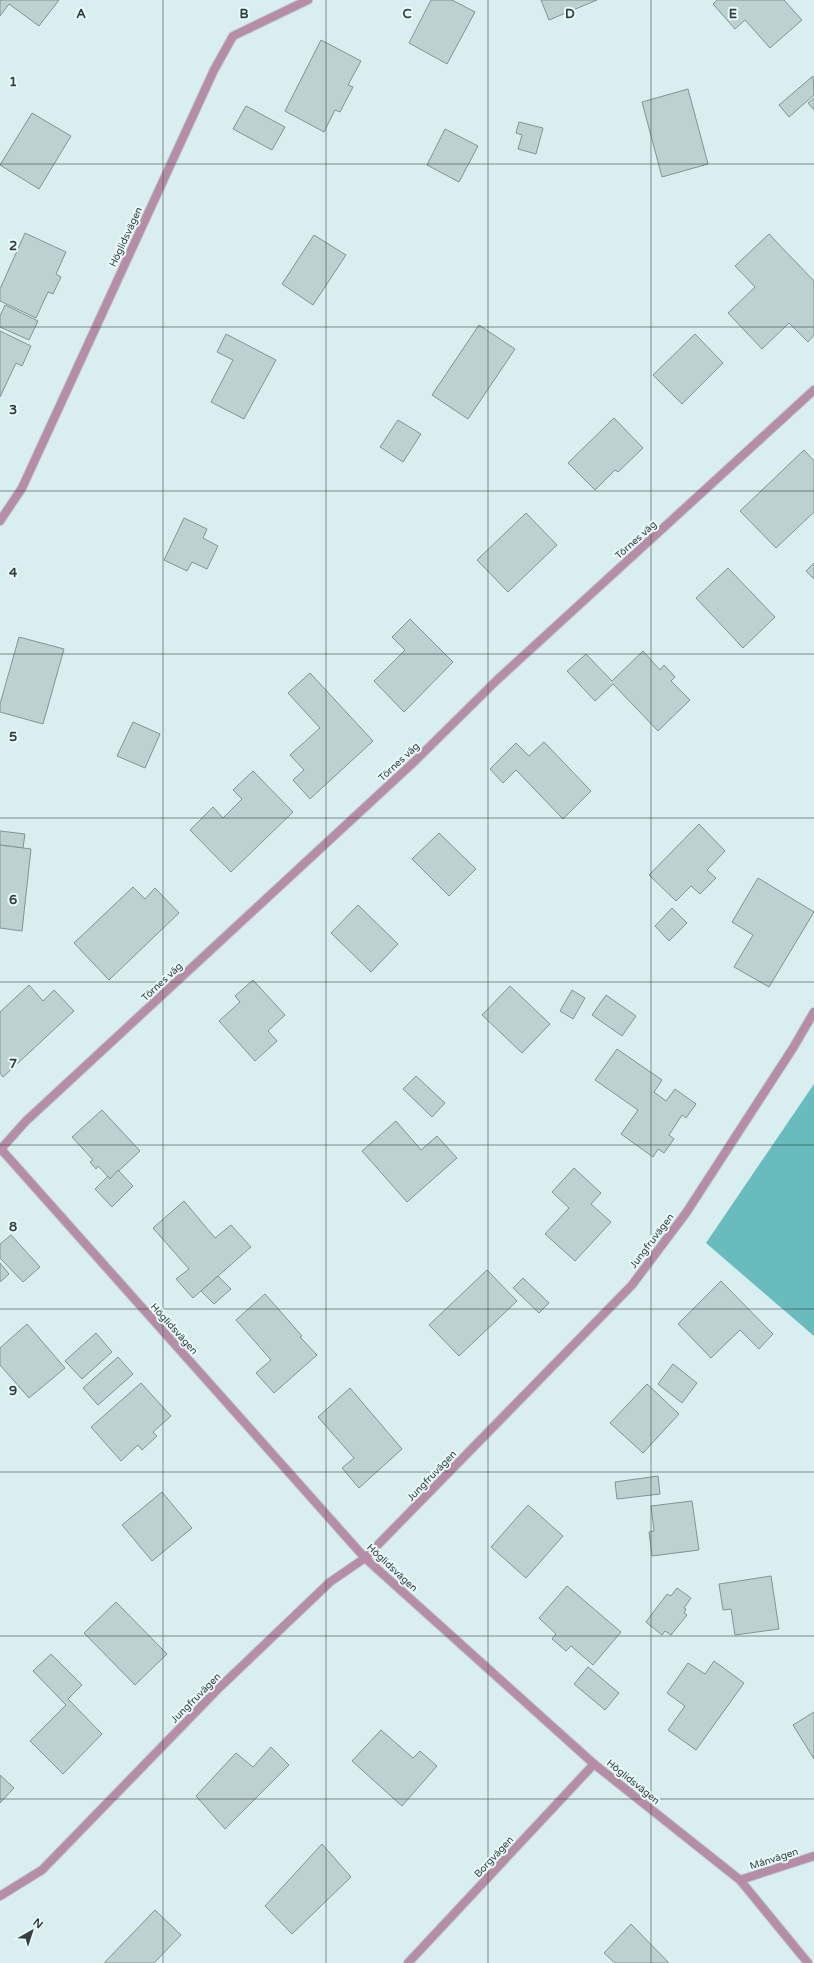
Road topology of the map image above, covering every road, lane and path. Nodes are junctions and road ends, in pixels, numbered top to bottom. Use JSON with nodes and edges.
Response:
{"nodes":[{"id":1,"x":308,"y":0,"type":"edge"},
{"id":2,"x":814,"y":390,"type":"edge"},
{"id":3,"x":0,"y":521,"type":"edge"},
{"id":4,"x":814,"y":1012,"type":"edge"},
{"id":5,"x":0,"y":1149,"type":"edge"},
{"id":6,"x":365,"y":1558,"type":"junction"},
{"id":7,"x":594,"y":1764,"type":"junction"},
{"id":8,"x":814,"y":1856,"type":"edge"},
{"id":9,"x":740,"y":1880,"type":"junction"},
{"id":10,"x":0,"y":1896,"type":"edge"},
{"id":11,"x":408,"y":1963,"type":"edge"},
{"id":12,"x":808,"y":1963,"type":"edge"}],
"edges":[{"from":1,"to":3,"type":"street","name":"Höglidsvägen"},
{"from":2,"to":5,"type":"street","name":"Törnes väg"},
{"from":4,"to":6,"type":"street","name":"Jungfruvägen"},
{"from":5,"to":6,"type":"street","name":"Höglidsvägen"},
{"from":6,"to":7,"type":"street","name":"Höglidsvägen"},
{"from":6,"to":10,"type":"street","name":"Jungfruvägen"},
{"from":7,"to":9,"type":"street","name":"Höglidsvägen"},
{"from":7,"to":11,"type":"street","name":"Borgvägen"},
{"from":8,"to":9,"type":"street","name":"Månvägen"},
{"from":9,"to":12,"type":"street","name":"Höglidsvägen"}]}
